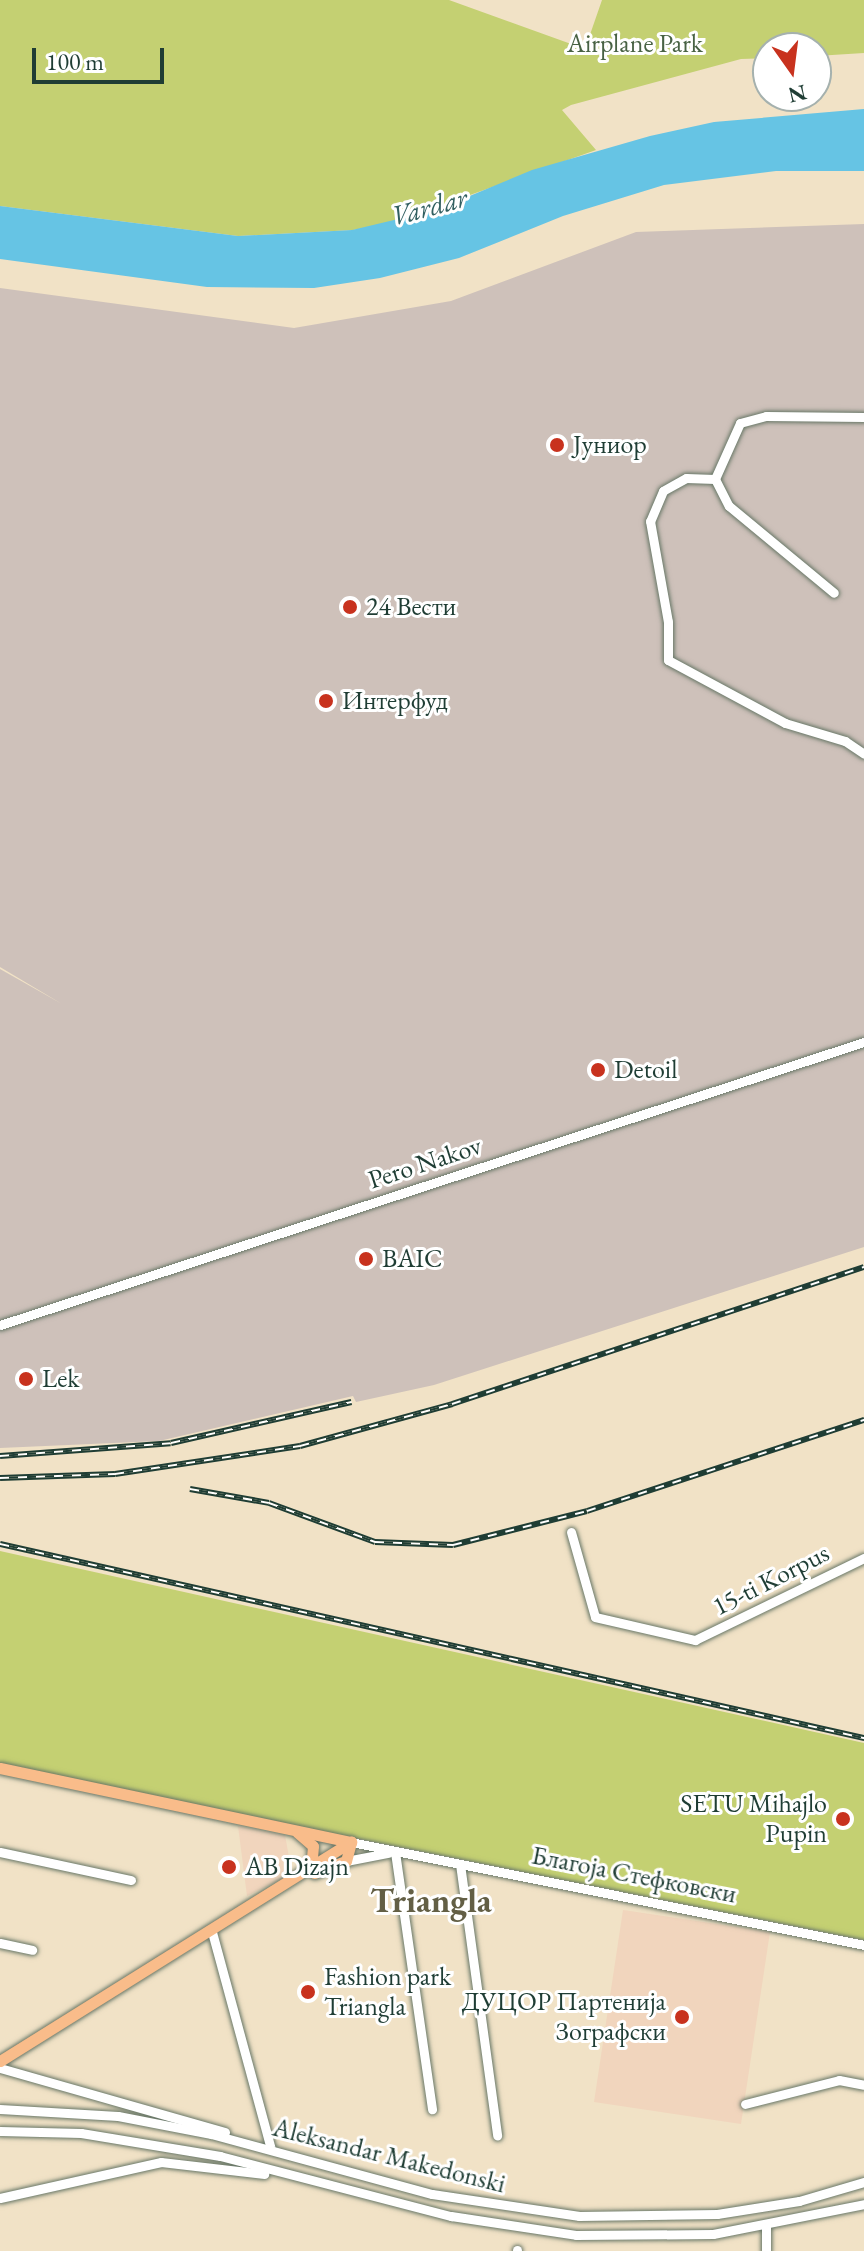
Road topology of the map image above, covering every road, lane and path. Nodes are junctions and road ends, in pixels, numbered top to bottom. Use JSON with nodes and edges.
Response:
{"nodes":[{"id":1,"x":864,"y":417,"type":"edge"},
{"id":2,"x":715,"y":479,"type":"junction"},
{"id":3,"x":834,"y":593,"type":"dead end"},
{"id":4,"x":864,"y":754,"type":"edge"},
{"id":5,"x":864,"y":1042,"type":"edge"},
{"id":6,"x":0,"y":1325,"type":"edge"},
{"id":7,"x":571,"y":1532,"type":"dead end"},
{"id":8,"x":864,"y":1558,"type":"edge"},
{"id":9,"x":0,"y":1768,"type":"edge"},
{"id":10,"x":294,"y":1830,"type":"junction"},
{"id":11,"x":351,"y":1842,"type":"junction"},
{"id":12,"x":0,"y":1852,"type":"edge"},
{"id":13,"x":395,"y":1852,"type":"junction"},
{"id":14,"x":346,"y":1861,"type":"junction"},
{"id":15,"x":460,"y":1864,"type":"junction"},
{"id":16,"x":311,"y":1870,"type":"junction"},
{"id":17,"x":131,"y":1880,"type":"dead end"},
{"id":18,"x":298,"y":1880,"type":"junction"},
{"id":19,"x":212,"y":1932,"type":"junction"},
{"id":20,"x":0,"y":1943,"type":"edge"},
{"id":21,"x":864,"y":1945,"type":"edge"},
{"id":22,"x":32,"y":1950,"type":"dead end"},
{"id":23,"x":0,"y":2061,"type":"edge"},
{"id":24,"x":0,"y":2068,"type":"edge"},
{"id":25,"x":864,"y":2085,"type":"edge"},
{"id":26,"x":745,"y":2104,"type":"dead end"},
{"id":27,"x":0,"y":2109,"type":"edge"},
{"id":28,"x":432,"y":2109,"type":"dead end"},
{"id":29,"x":0,"y":2131,"type":"edge"},
{"id":30,"x":497,"y":2135,"type":"dead end"},
{"id":31,"x":270,"y":2146,"type":"junction"},
{"id":32,"x":342,"y":2169,"type":"junction"},
{"id":33,"x":864,"y":2182,"type":"edge"},
{"id":34,"x":342,"y":2191,"type":"junction"},
{"id":35,"x":0,"y":2198,"type":"edge"},
{"id":36,"x":864,"y":2204,"type":"edge"},
{"id":37,"x":766,"y":2227,"type":"junction"},
{"id":38,"x":766,"y":2251,"type":"edge"}],
"edges":[{"from":1,"to":2,"type":"street"},
{"from":2,"to":3,"type":"street"},
{"from":2,"to":4,"type":"street"},
{"from":5,"to":6,"type":"street","name":"Pero Nakov"},
{"from":7,"to":8,"type":"street","name":"15-ti Korpus"},
{"from":9,"to":10,"type":"main road","name":"Благоја Стефковски"},
{"from":10,"to":11,"type":"main road","name":"Благоја Стефковски"},
{"from":10,"to":16,"type":"main road"},
{"from":11,"to":13,"type":"street","name":"Благоја Стефковски"},
{"from":11,"to":14,"type":"main road"},
{"from":11,"to":16,"type":"main road"},
{"from":12,"to":17,"type":"street"},
{"from":13,"to":14,"type":"street"},
{"from":13,"to":15,"type":"street","name":"Благоја Стефковски"},
{"from":13,"to":28,"type":"street"},
{"from":14,"to":18,"type":"main road"},
{"from":15,"to":21,"type":"street","name":"Благоја Стефковски"},
{"from":15,"to":30,"type":"street"},
{"from":16,"to":18,"type":"main road"},
{"from":18,"to":19,"type":"main road"},
{"from":19,"to":23,"type":"main road"},
{"from":19,"to":31,"type":"street"},
{"from":20,"to":22,"type":"street"},
{"from":24,"to":31,"type":"street"},
{"from":25,"to":26,"type":"street"},
{"from":27,"to":32,"type":"street","name":"Aleksandar Makedonski"},
{"from":29,"to":34,"type":"street","name":"Aleksandar Makedonski"},
{"from":31,"to":32,"type":"street"},
{"from":32,"to":33,"type":"street","name":"Aleksandar Makedonski"},
{"from":34,"to":35,"type":"street"},
{"from":34,"to":37,"type":"street","name":"Aleksandar Makedonski"},
{"from":36,"to":37,"type":"street","name":"Aleksandar Makedonski"},
{"from":37,"to":38,"type":"street"}]}
